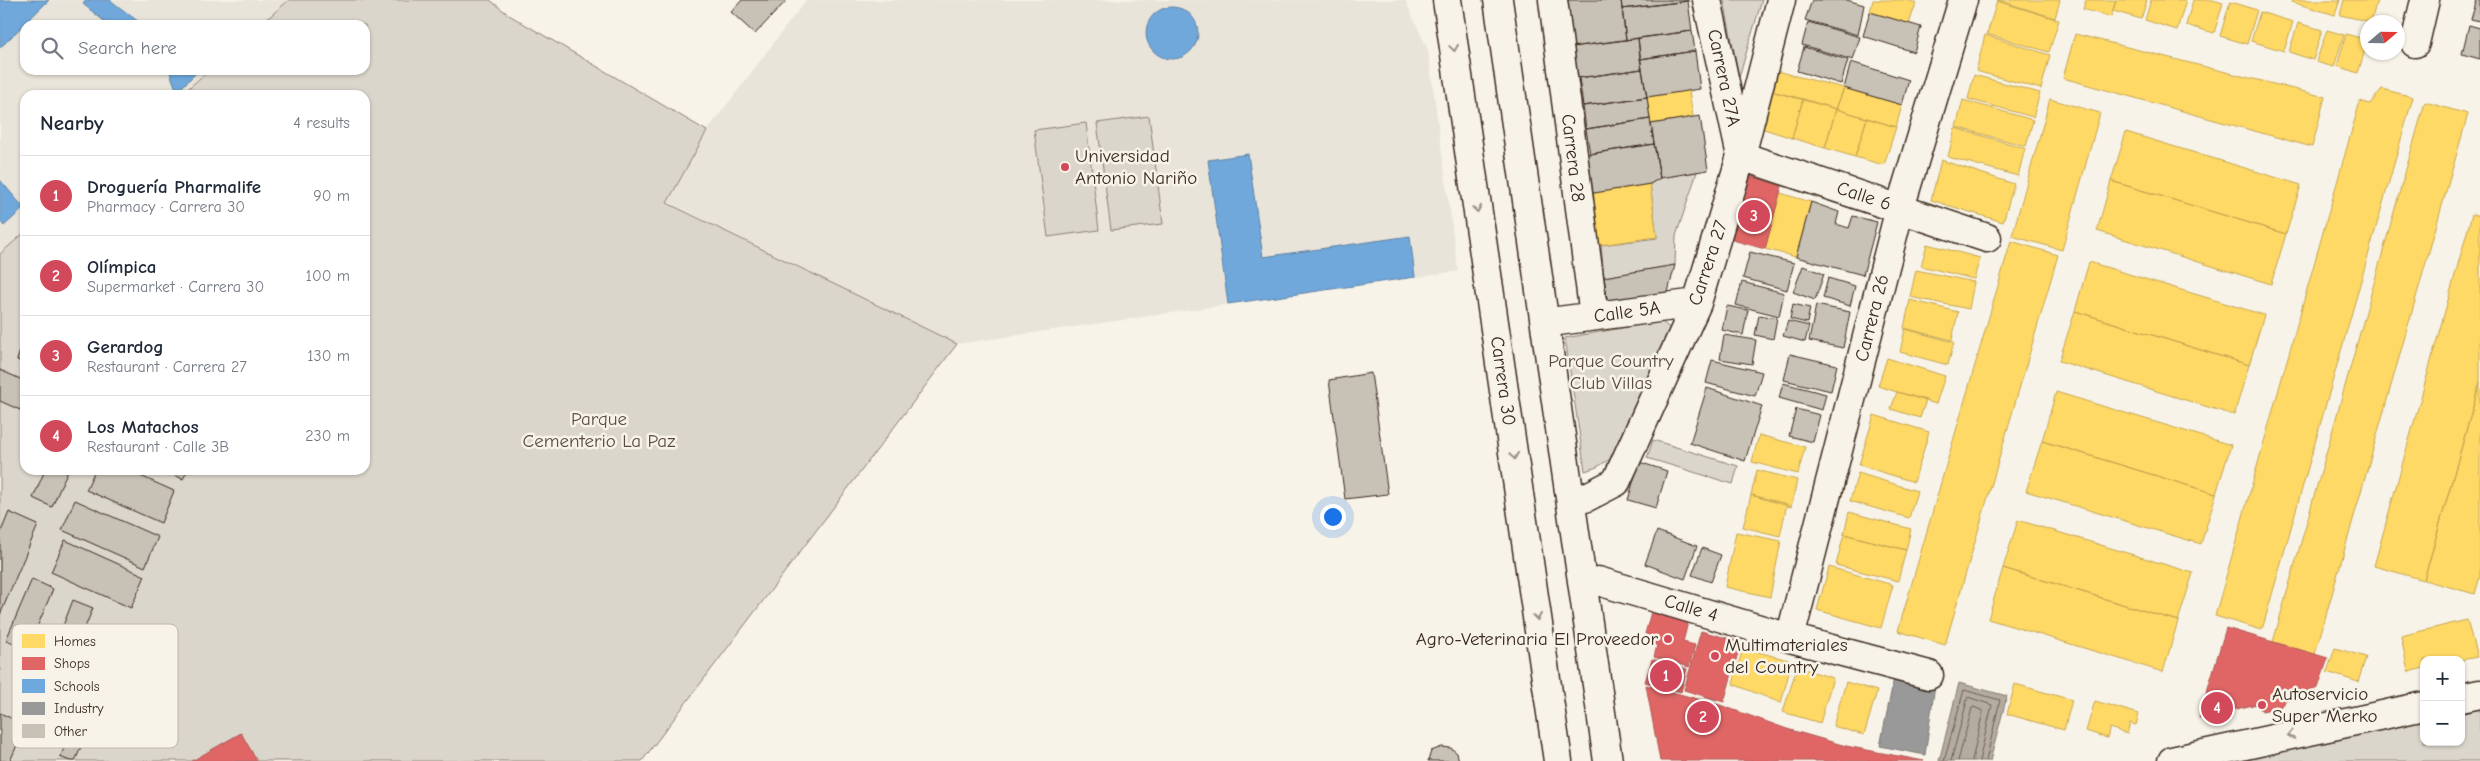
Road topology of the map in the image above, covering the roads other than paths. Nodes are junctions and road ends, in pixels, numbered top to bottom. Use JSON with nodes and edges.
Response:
{"nodes":[{"id":1,"x":1447,"y":0,"type":"edge"},
{"id":2,"x":1498,"y":0,"type":"edge"},
{"id":3,"x":1509,"y":0,"type":"edge"},
{"id":4,"x":1553,"y":0,"type":"edge"},
{"id":5,"x":1708,"y":0,"type":"edge"},
{"id":6,"x":1781,"y":0,"type":"edge"},
{"id":7,"x":1963,"y":0,"type":"edge"},
{"id":8,"x":2425,"y":0,"type":"edge"},
{"id":9,"x":2415,"y":43,"type":"dead end"},
{"id":10,"x":1741,"y":156,"type":"junction"},
{"id":11,"x":1900,"y":208,"type":"junction"},
{"id":12,"x":1987,"y":238,"type":"dead end"},
{"id":13,"x":1696,"y":303,"type":"junction"},
{"id":14,"x":1594,"y":316,"type":"junction"},
{"id":15,"x":1558,"y":321,"type":"dead end"},
{"id":16,"x":1585,"y":498,"type":"dead end"},
{"id":17,"x":1598,"y":580,"type":"dead end"},
{"id":18,"x":1790,"y":638,"type":"junction"},
{"id":19,"x":1929,"y":675,"type":"dead end"},
{"id":20,"x":2480,"y":694,"type":"edge"},
{"id":21,"x":2465,"y":697,"type":"edge"},
{"id":22,"x":2420,"y":707,"type":"edge"},
{"id":23,"x":1608,"y":757,"type":"edge"},
{"id":24,"x":1558,"y":761,"type":"edge"},
{"id":25,"x":2172,"y":761,"type":"edge"}],
"edges":[{"from":1,"to":24,"type":"street","name":"Carrera 30","one_way":true},
{"from":2,"to":23,"type":"street"},
{"from":3,"to":23,"type":"street"},
{"from":4,"to":14,"type":"street","name":"Carrera 28"},
{"from":5,"to":10,"type":"street","name":"Carrera 27A"},
{"from":6,"to":10,"type":"street","name":"Carrera 27"},
{"from":7,"to":11,"type":"street","name":"Carrera 26"},
{"from":8,"to":9,"type":"street"},
{"from":10,"to":11,"type":"street","name":"Calle 6"},
{"from":10,"to":13,"type":"street","name":"Carrera 27"},
{"from":11,"to":12,"type":"street","name":"Calle 6"},
{"from":11,"to":18,"type":"street","name":"Carrera 26"},
{"from":13,"to":14,"type":"street","name":"Calle 5A"},
{"from":13,"to":16,"type":"street","name":"Carrera 27"},
{"from":14,"to":15,"type":"street","name":"Calle 5A"},
{"from":17,"to":18,"type":"street","name":"Calle 4"},
{"from":18,"to":19,"type":"street","name":"Calle 4"},
{"from":20,"to":21,"type":"street"},
{"from":22,"to":25,"type":"street","one_way":true}]}
